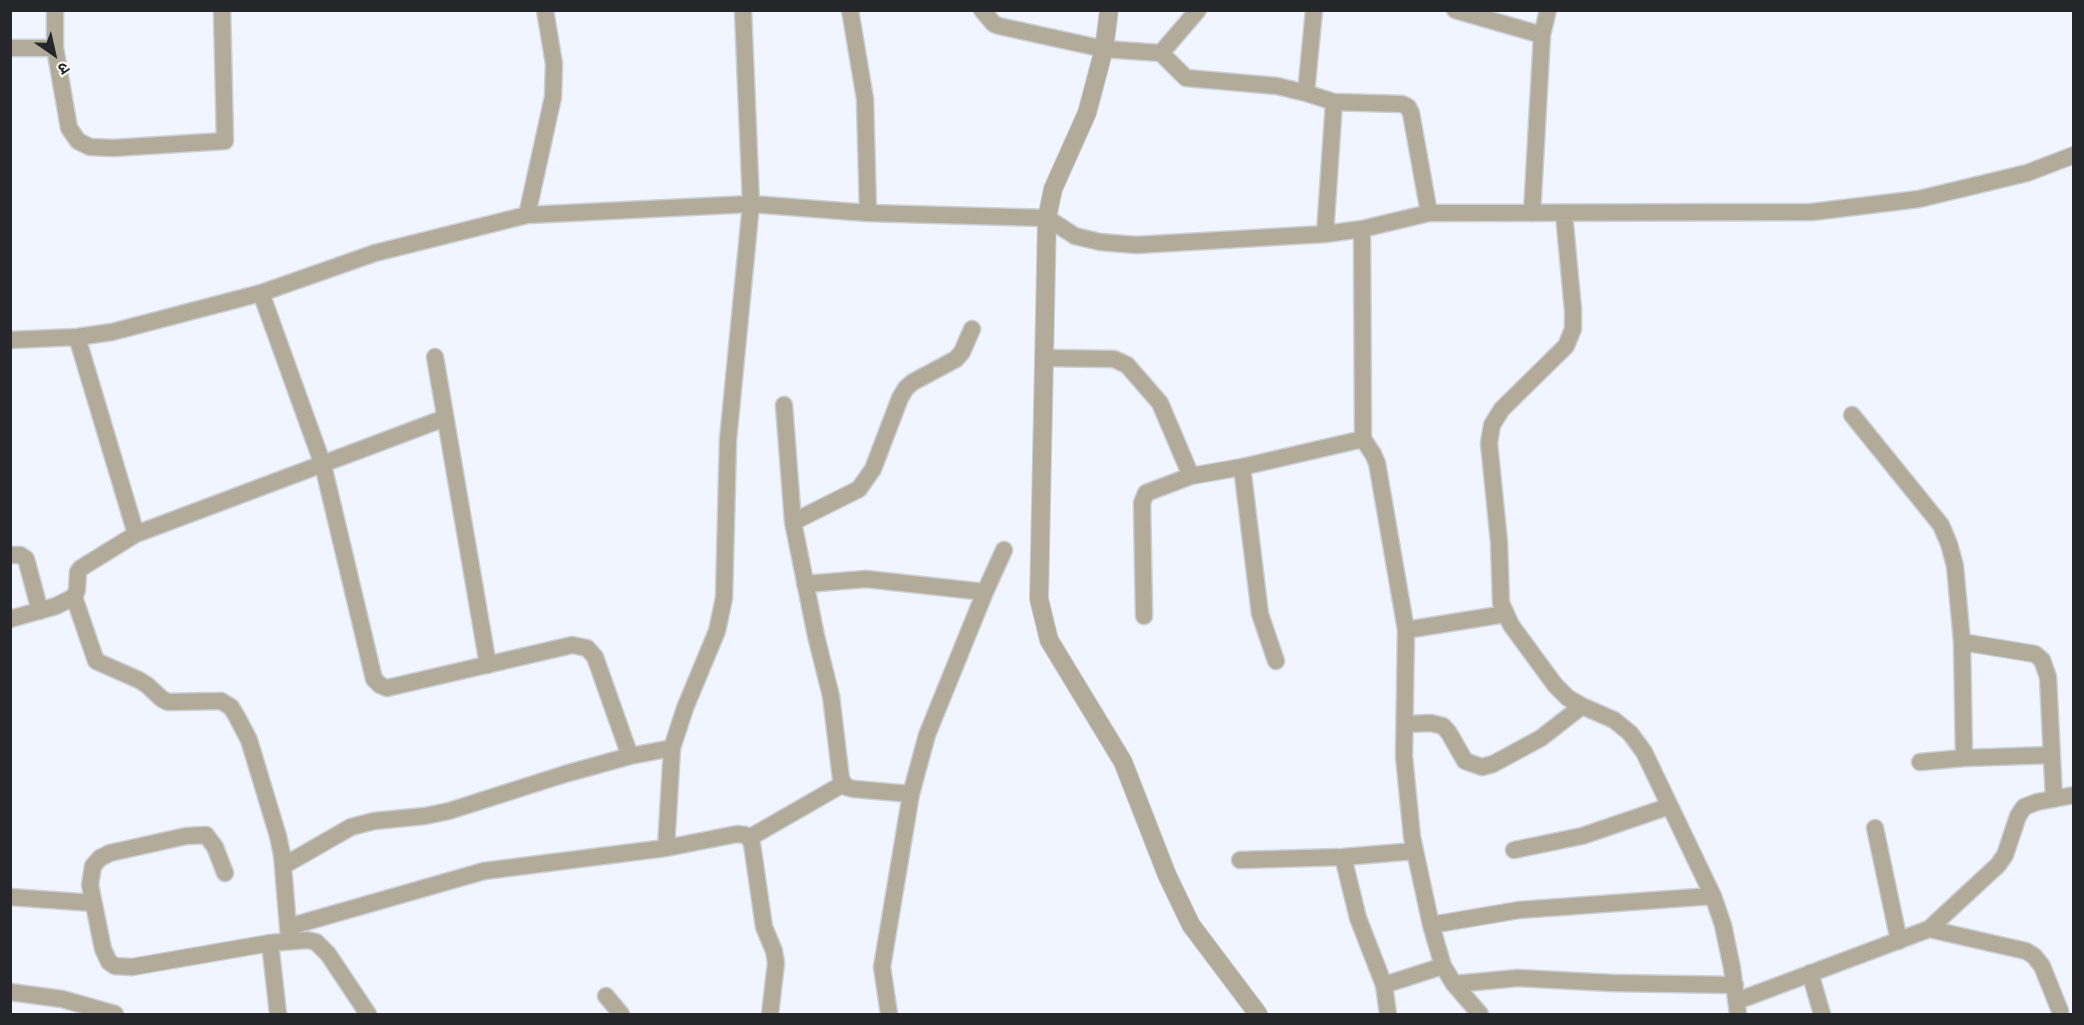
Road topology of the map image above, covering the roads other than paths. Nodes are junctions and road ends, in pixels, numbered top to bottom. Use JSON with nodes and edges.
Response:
{"nodes":[{"id":1,"x":55,"y":10,"type":"edge"},
{"id":2,"x":222,"y":10,"type":"edge"},
{"id":3,"x":545,"y":10,"type":"edge"},
{"id":4,"x":743,"y":10,"type":"edge"},
{"id":5,"x":850,"y":10,"type":"edge"},
{"id":6,"x":982,"y":10,"type":"edge"},
{"id":7,"x":1109,"y":10,"type":"edge"},
{"id":8,"x":1198,"y":10,"type":"edge"},
{"id":9,"x":1314,"y":10,"type":"edge"},
{"id":10,"x":1455,"y":10,"type":"edge"},
{"id":11,"x":1548,"y":10,"type":"edge"},
{"id":12,"x":1542,"y":35,"type":"junction"},
{"id":13,"x":10,"y":48,"type":"edge"},
{"id":14,"x":55,"y":48,"type":"junction"},
{"id":15,"x":1104,"y":49,"type":"junction"},
{"id":16,"x":1161,"y":53,"type":"junction"},
{"id":17,"x":1306,"y":93,"type":"junction"},
{"id":18,"x":1334,"y":102,"type":"junction"},
{"id":19,"x":2073,"y":155,"type":"edge"},
{"id":20,"x":751,"y":204,"type":"junction"},
{"id":21,"x":868,"y":213,"type":"junction"},
{"id":22,"x":1429,"y":213,"type":"junction"},
{"id":23,"x":1532,"y":213,"type":"junction"},
{"id":24,"x":1564,"y":214,"type":"junction"},
{"id":25,"x":527,"y":215,"type":"junction"},
{"id":26,"x":1047,"y":218,"type":"junction"},
{"id":27,"x":1362,"y":229,"type":"junction"},
{"id":28,"x":1324,"y":234,"type":"junction"},
{"id":29,"x":261,"y":294,"type":"junction"},
{"id":30,"x":972,"y":329,"type":"dead end"},
{"id":31,"x":77,"y":337,"type":"junction"},
{"id":32,"x":10,"y":340,"type":"edge"},
{"id":33,"x":435,"y":357,"type":"dead end"},
{"id":34,"x":1044,"y":358,"type":"junction"},
{"id":35,"x":784,"y":405,"type":"dead end"},
{"id":36,"x":1851,"y":415,"type":"dead end"},
{"id":37,"x":446,"y":418,"type":"junction"},
{"id":38,"x":1363,"y":439,"type":"junction"},
{"id":39,"x":323,"y":465,"type":"junction"},
{"id":40,"x":1242,"y":468,"type":"junction"},
{"id":41,"x":1191,"y":476,"type":"junction"},
{"id":42,"x":793,"y":522,"type":"junction"},
{"id":43,"x":136,"y":534,"type":"junction"},
{"id":44,"x":1004,"y":550,"type":"dead end"},
{"id":45,"x":10,"y":555,"type":"edge"},
{"id":46,"x":805,"y":584,"type":"junction"},
{"id":47,"x":985,"y":592,"type":"junction"},
{"id":48,"x":74,"y":597,"type":"junction"},
{"id":49,"x":40,"y":610,"type":"junction"},
{"id":50,"x":1505,"y":614,"type":"junction"},
{"id":51,"x":1144,"y":616,"type":"dead end"},
{"id":52,"x":10,"y":620,"type":"edge"},
{"id":53,"x":1406,"y":630,"type":"junction"},
{"id":54,"x":1962,"y":642,"type":"junction"},
{"id":55,"x":1276,"y":661,"type":"dead end"},
{"id":56,"x":488,"y":665,"type":"junction"},
{"id":57,"x":1582,"y":706,"type":"junction"},
{"id":58,"x":1405,"y":724,"type":"junction"},
{"id":59,"x":672,"y":748,"type":"junction"},
{"id":60,"x":2052,"y":754,"type":"junction"},
{"id":61,"x":630,"y":756,"type":"junction"},
{"id":62,"x":1964,"y":758,"type":"junction"},
{"id":63,"x":1920,"y":762,"type":"dead end"},
{"id":64,"x":843,"y":784,"type":"junction"},
{"id":65,"x":911,"y":794,"type":"junction"},
{"id":66,"x":2073,"y":795,"type":"edge"},
{"id":67,"x":2054,"y":799,"type":"junction"},
{"id":68,"x":1670,"y":806,"type":"junction"},
{"id":69,"x":1875,"y":828,"type":"dead end"},
{"id":70,"x":749,"y":838,"type":"junction"},
{"id":71,"x":666,"y":848,"type":"junction"},
{"id":72,"x":1514,"y":850,"type":"dead end"},
{"id":73,"x":1415,"y":851,"type":"junction"},
{"id":74,"x":1343,"y":857,"type":"junction"},
{"id":75,"x":1240,"y":860,"type":"dead end"},
{"id":76,"x":283,"y":866,"type":"junction"},
{"id":77,"x":225,"y":873,"type":"dead end"},
{"id":78,"x":1713,"y":896,"type":"junction"},
{"id":79,"x":10,"y":897,"type":"edge"},
{"id":80,"x":93,"y":903,"type":"junction"},
{"id":81,"x":1431,"y":925,"type":"junction"},
{"id":82,"x":1929,"y":929,"type":"junction"},
{"id":83,"x":289,"y":934,"type":"junction"},
{"id":84,"x":1899,"y":941,"type":"junction"},
{"id":85,"x":270,"y":943,"type":"junction"},
{"id":86,"x":1443,"y":966,"type":"junction"},
{"id":87,"x":1810,"y":973,"type":"junction"},
{"id":88,"x":1454,"y":984,"type":"junction"},
{"id":89,"x":1384,"y":985,"type":"junction"},
{"id":90,"x":10,"y":992,"type":"edge"},
{"id":91,"x":606,"y":996,"type":"dead end"},
{"id":92,"x":1736,"y":1000,"type":"edge"},
{"id":93,"x":2060,"y":1011,"type":"dead end"},
{"id":94,"x":114,"y":1014,"type":"edge"},
{"id":95,"x":278,"y":1014,"type":"edge"},
{"id":96,"x":368,"y":1014,"type":"edge"},
{"id":97,"x":621,"y":1014,"type":"edge"},
{"id":98,"x":770,"y":1014,"type":"edge"},
{"id":99,"x":889,"y":1014,"type":"edge"},
{"id":100,"x":1258,"y":1014,"type":"edge"},
{"id":101,"x":1388,"y":1014,"type":"edge"},
{"id":102,"x":1480,"y":1014,"type":"edge"},
{"id":103,"x":1822,"y":1014,"type":"edge"}],
"edges":[{"from":1,"to":14,"type":"street"},
{"from":2,"to":14,"type":"street"},
{"from":3,"to":25,"type":"street"},
{"from":4,"to":20,"type":"street"},
{"from":5,"to":21,"type":"street"},
{"from":6,"to":15,"type":"street"},
{"from":7,"to":15,"type":"street"},
{"from":8,"to":16,"type":"street"},
{"from":9,"to":17,"type":"street"},
{"from":10,"to":12,"type":"street"},
{"from":11,"to":12,"type":"street"},
{"from":12,"to":23,"type":"street"},
{"from":13,"to":14,"type":"street"},
{"from":15,"to":16,"type":"street"},
{"from":15,"to":26,"type":"street"},
{"from":16,"to":17,"type":"street"},
{"from":17,"to":18,"type":"street"},
{"from":18,"to":22,"type":"street"},
{"from":18,"to":28,"type":"street"},
{"from":19,"to":24,"type":"street"},
{"from":20,"to":21,"type":"street"},
{"from":20,"to":25,"type":"street"},
{"from":20,"to":59,"type":"street"},
{"from":21,"to":26,"type":"street"},
{"from":22,"to":23,"type":"street"},
{"from":22,"to":27,"type":"street"},
{"from":23,"to":24,"type":"street"},
{"from":24,"to":50,"type":"street"},
{"from":25,"to":29,"type":"street"},
{"from":26,"to":28,"type":"street"},
{"from":26,"to":34,"type":"street"},
{"from":27,"to":28,"type":"street"},
{"from":27,"to":38,"type":"street"},
{"from":29,"to":31,"type":"street"},
{"from":29,"to":39,"type":"street"},
{"from":30,"to":42,"type":"street"},
{"from":31,"to":32,"type":"street"},
{"from":31,"to":43,"type":"street"},
{"from":33,"to":37,"type":"street"},
{"from":34,"to":41,"type":"street"},
{"from":34,"to":100,"type":"street"},
{"from":35,"to":42,"type":"street"},
{"from":36,"to":54,"type":"street"},
{"from":37,"to":39,"type":"street"},
{"from":37,"to":56,"type":"street"},
{"from":38,"to":40,"type":"street"},
{"from":38,"to":53,"type":"street"},
{"from":39,"to":43,"type":"street"},
{"from":39,"to":56,"type":"street"},
{"from":40,"to":41,"type":"street"},
{"from":40,"to":55,"type":"street"},
{"from":41,"to":51,"type":"street"},
{"from":42,"to":46,"type":"street"},
{"from":43,"to":48,"type":"street"},
{"from":44,"to":47,"type":"street"},
{"from":45,"to":49,"type":"street"},
{"from":46,"to":47,"type":"street"},
{"from":46,"to":64,"type":"street"},
{"from":47,"to":65,"type":"street"},
{"from":48,"to":49,"type":"street"},
{"from":48,"to":76,"type":"street"},
{"from":49,"to":52,"type":"street"},
{"from":50,"to":53,"type":"street"},
{"from":50,"to":57,"type":"street"},
{"from":53,"to":58,"type":"street"},
{"from":54,"to":60,"type":"street"},
{"from":54,"to":62,"type":"street"},
{"from":56,"to":61,"type":"street"},
{"from":57,"to":58,"type":"street"},
{"from":57,"to":68,"type":"street"},
{"from":58,"to":73,"type":"street"},
{"from":59,"to":61,"type":"street"},
{"from":59,"to":71,"type":"street"},
{"from":60,"to":62,"type":"street"},
{"from":60,"to":67,"type":"street"},
{"from":61,"to":76,"type":"street"},
{"from":62,"to":63,"type":"street"},
{"from":64,"to":65,"type":"street"},
{"from":64,"to":70,"type":"street"},
{"from":65,"to":99,"type":"street"},
{"from":66,"to":67,"type":"street"},
{"from":67,"to":82,"type":"street"},
{"from":68,"to":72,"type":"street"},
{"from":68,"to":78,"type":"street"},
{"from":69,"to":84,"type":"street"},
{"from":70,"to":71,"type":"street"},
{"from":70,"to":98,"type":"street"},
{"from":71,"to":83,"type":"street"},
{"from":73,"to":74,"type":"street"},
{"from":73,"to":81,"type":"street"},
{"from":74,"to":75,"type":"street"},
{"from":74,"to":89,"type":"street"},
{"from":76,"to":83,"type":"street"},
{"from":77,"to":80,"type":"street"},
{"from":78,"to":81,"type":"street"},
{"from":78,"to":92,"type":"street"},
{"from":79,"to":80,"type":"street"},
{"from":80,"to":85,"type":"street"},
{"from":81,"to":86,"type":"street"},
{"from":82,"to":84,"type":"street"},
{"from":82,"to":93,"type":"street"},
{"from":83,"to":85,"type":"street"},
{"from":83,"to":96,"type":"street"},
{"from":84,"to":87,"type":"street"},
{"from":85,"to":95,"type":"street"},
{"from":86,"to":88,"type":"street"},
{"from":86,"to":89,"type":"street"},
{"from":87,"to":92,"type":"street"},
{"from":87,"to":103,"type":"street"},
{"from":88,"to":92,"type":"street"},
{"from":88,"to":102,"type":"street"},
{"from":89,"to":101,"type":"street"},
{"from":90,"to":94,"type":"street"},
{"from":91,"to":97,"type":"street"}]}
